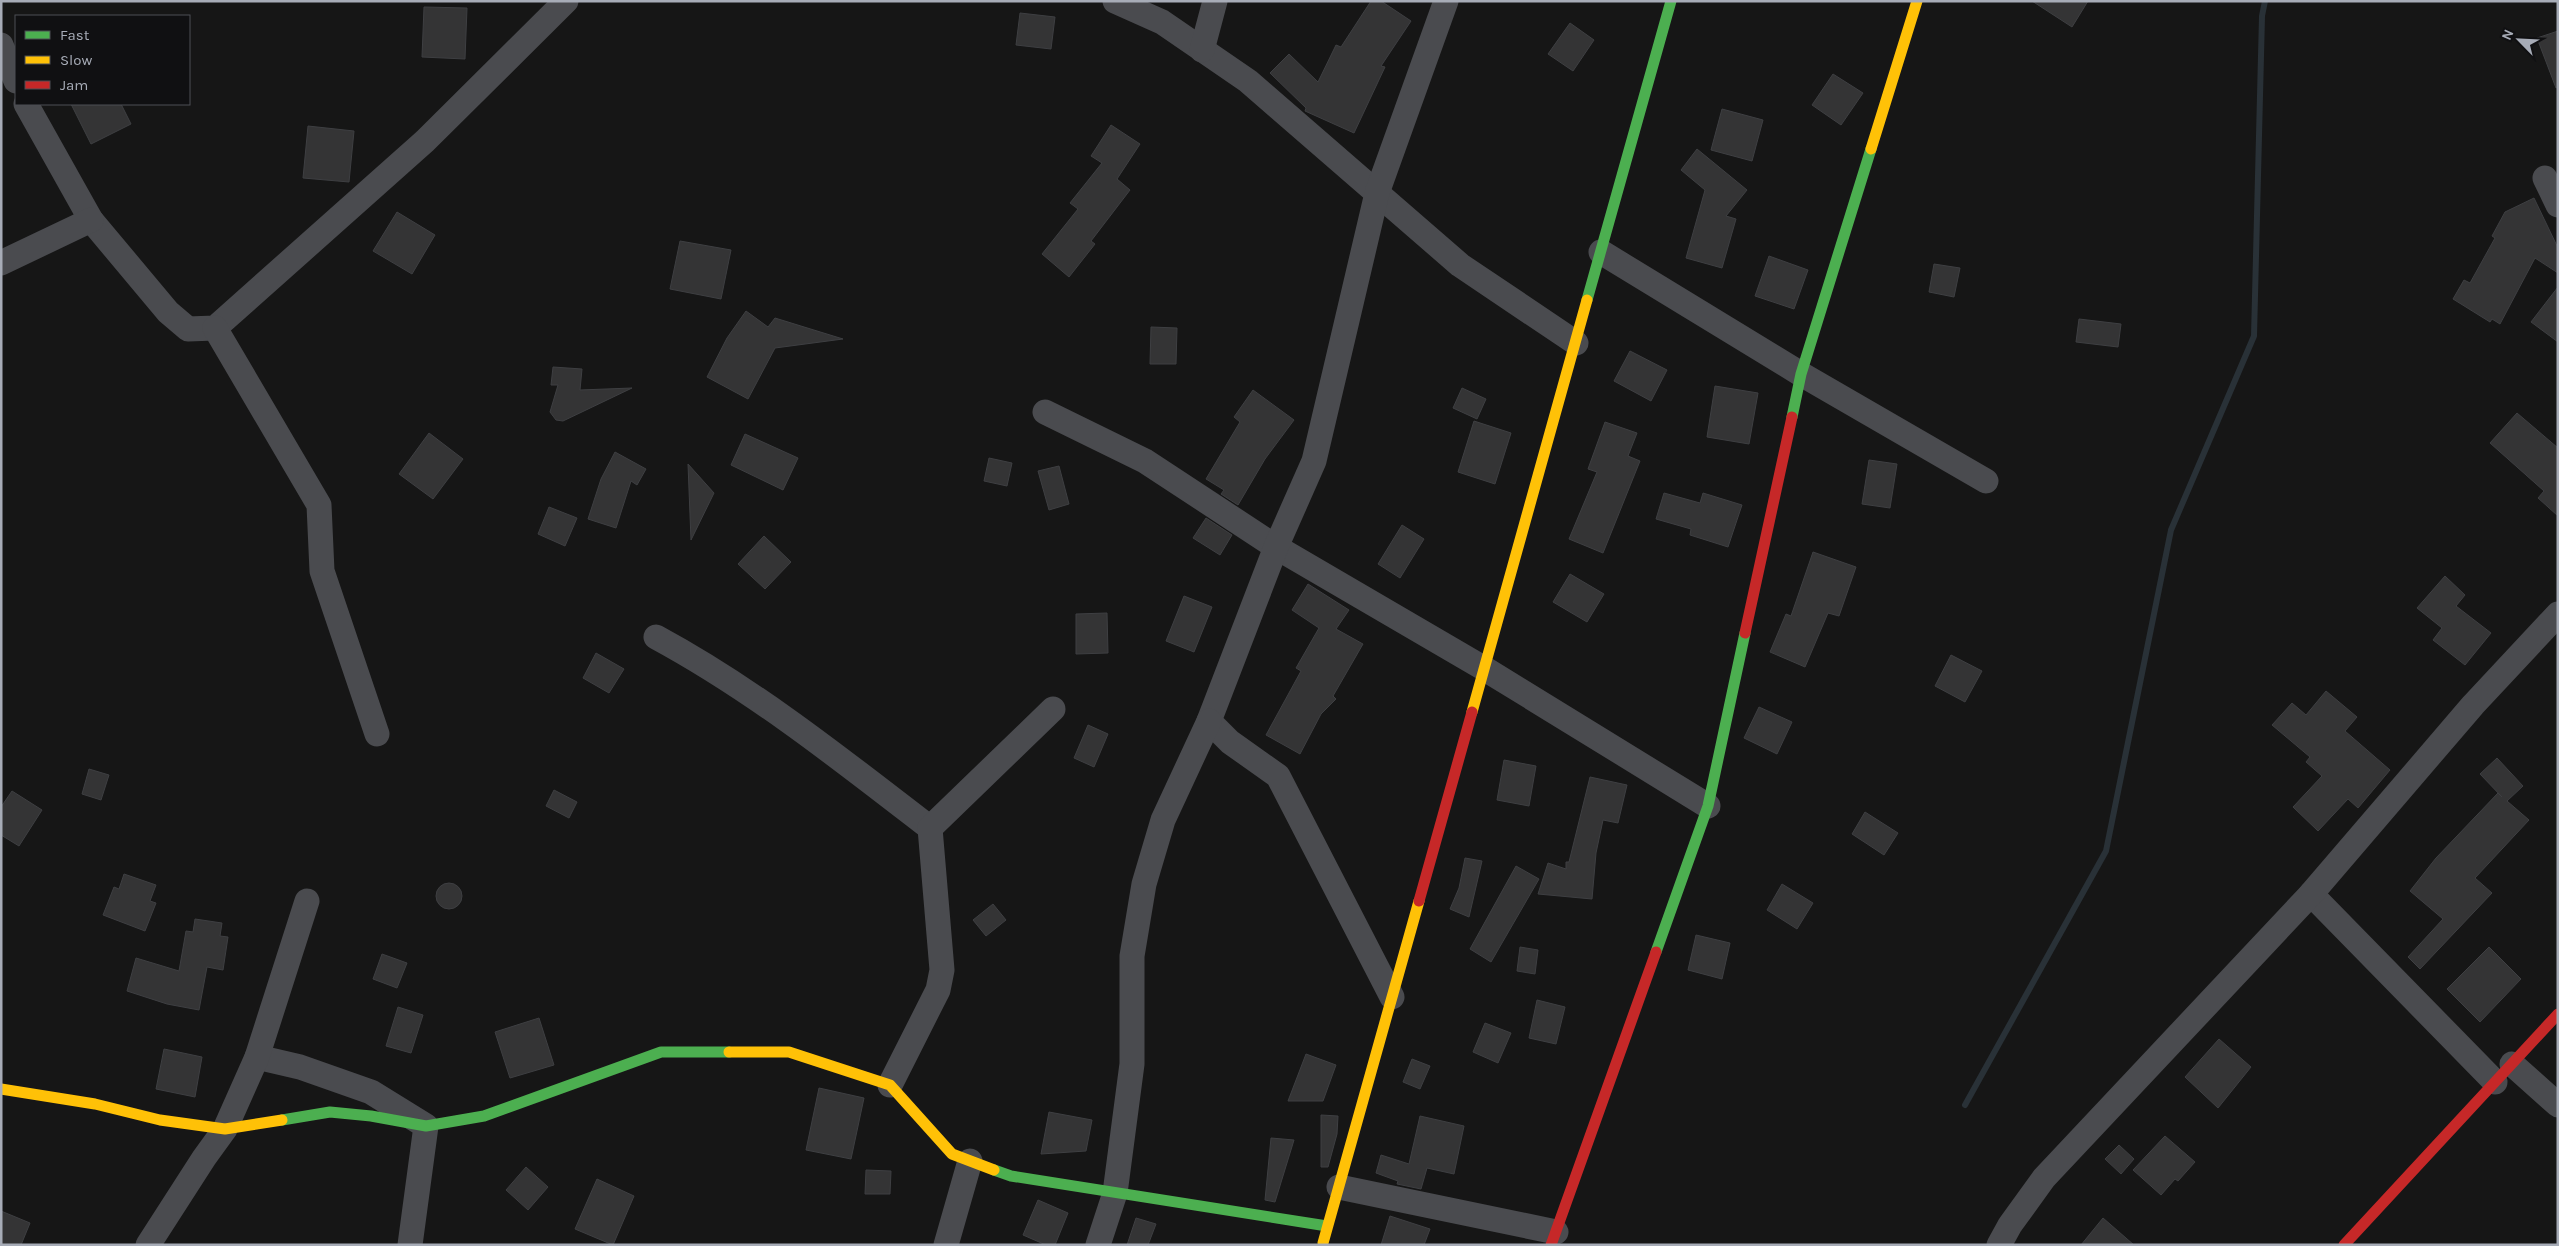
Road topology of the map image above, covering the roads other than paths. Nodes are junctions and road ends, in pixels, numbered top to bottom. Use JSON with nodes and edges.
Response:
{"nodes":[{"id":1,"x":566,"y":1,"type":"edge"},
{"id":2,"x":1115,"y":1,"type":"edge"},
{"id":3,"x":1216,"y":1,"type":"edge"},
{"id":4,"x":1446,"y":1,"type":"edge"},
{"id":5,"x":1671,"y":1,"type":"edge"},
{"id":6,"x":1917,"y":1,"type":"edge"},
{"id":7,"x":1,"y":45,"type":"edge"},
{"id":8,"x":1202,"y":50,"type":"junction"},
{"id":9,"x":15,"y":79,"type":"edge"},
{"id":10,"x":27,"y":105,"type":"edge"},
{"id":11,"x":2545,"y":178,"type":"dead end"},
{"id":12,"x":1377,"y":194,"type":"junction"},
{"id":13,"x":2558,"y":205,"type":"edge"},
{"id":14,"x":91,"y":220,"type":"junction"},
{"id":15,"x":1602,"y":252,"type":"junction"},
{"id":16,"x":1,"y":263,"type":"edge"},
{"id":17,"x":215,"y":328,"type":"junction"},
{"id":18,"x":1576,"y":343,"type":"junction"},
{"id":19,"x":1801,"y":374,"type":"junction"},
{"id":20,"x":1046,"y":412,"type":"dead end"},
{"id":21,"x":1986,"y":481,"type":"dead end"},
{"id":22,"x":1276,"y":547,"type":"junction"},
{"id":23,"x":2558,"y":614,"type":"edge"},
{"id":24,"x":656,"y":637,"type":"dead end"},
{"id":25,"x":1485,"y":669,"type":"junction"},
{"id":26,"x":1053,"y":709,"type":"dead end"},
{"id":27,"x":1209,"y":721,"type":"junction"},
{"id":28,"x":377,"y":734,"type":"dead end"},
{"id":29,"x":1708,"y":806,"type":"junction"},
{"id":30,"x":930,"y":828,"type":"junction"},
{"id":31,"x":2311,"y":894,"type":"junction"},
{"id":32,"x":307,"y":901,"type":"dead end"},
{"id":33,"x":1392,"y":996,"type":"junction"},
{"id":34,"x":2558,"y":1014,"type":"edge"},
{"id":35,"x":257,"y":1057,"type":"junction"},
{"id":36,"x":2512,"y":1064,"type":"junction"},
{"id":37,"x":2495,"y":1082,"type":"junction"},
{"id":38,"x":890,"y":1085,"type":"junction"},
{"id":39,"x":1,"y":1089,"type":"edge"},
{"id":40,"x":2558,"y":1105,"type":"edge"},
{"id":41,"x":426,"y":1126,"type":"junction"},
{"id":42,"x":225,"y":1129,"type":"junction"},
{"id":43,"x":970,"y":1161,"type":"junction"},
{"id":44,"x":1338,"y":1187,"type":"junction"},
{"id":45,"x":1115,"y":1193,"type":"junction"},
{"id":46,"x":1328,"y":1226,"type":"junction"},
{"id":47,"x":1554,"y":1238,"type":"edge"},
{"id":48,"x":148,"y":1245,"type":"edge"},
{"id":49,"x":410,"y":1245,"type":"edge"},
{"id":50,"x":946,"y":1245,"type":"edge"},
{"id":51,"x":1098,"y":1245,"type":"edge"},
{"id":52,"x":1322,"y":1245,"type":"edge"},
{"id":53,"x":1999,"y":1245,"type":"edge"},
{"id":54,"x":2344,"y":1245,"type":"edge"}],
"edges":[{"from":1,"to":17,"type":"street"},
{"from":2,"to":8,"type":"street"},
{"from":3,"to":8,"type":"street"},
{"from":4,"to":12,"type":"street"},
{"from":5,"to":15,"type":"main road"},
{"from":6,"to":19,"type":"main road"},
{"from":7,"to":9,"type":"street"},
{"from":8,"to":12,"type":"street"},
{"from":10,"to":14,"type":"street"},
{"from":11,"to":13,"type":"street"},
{"from":12,"to":18,"type":"street"},
{"from":12,"to":22,"type":"street"},
{"from":14,"to":16,"type":"street"},
{"from":14,"to":17,"type":"street"},
{"from":15,"to":18,"type":"main road"},
{"from":15,"to":19,"type":"street"},
{"from":17,"to":28,"type":"street"},
{"from":18,"to":25,"type":"main road"},
{"from":19,"to":21,"type":"street"},
{"from":19,"to":29,"type":"main road"},
{"from":20,"to":22,"type":"street"},
{"from":22,"to":25,"type":"street"},
{"from":22,"to":27,"type":"street"},
{"from":23,"to":31,"type":"street"},
{"from":24,"to":30,"type":"street"},
{"from":25,"to":29,"type":"street"},
{"from":25,"to":33,"type":"main road"},
{"from":26,"to":30,"type":"street"},
{"from":27,"to":33,"type":"street"},
{"from":27,"to":45,"type":"street"},
{"from":29,"to":47,"type":"main road"},
{"from":30,"to":38,"type":"street"},
{"from":31,"to":37,"type":"street"},
{"from":31,"to":53,"type":"street"},
{"from":32,"to":35,"type":"street"},
{"from":33,"to":44,"type":"main road"},
{"from":34,"to":36,"type":"main road"},
{"from":35,"to":41,"type":"street"},
{"from":35,"to":42,"type":"street"},
{"from":36,"to":37,"type":"main road"},
{"from":36,"to":40,"type":"street"},
{"from":37,"to":54,"type":"main road"},
{"from":38,"to":41,"type":"main road"},
{"from":38,"to":43,"type":"main road"},
{"from":39,"to":42,"type":"main road"},
{"from":41,"to":42,"type":"main road"},
{"from":41,"to":49,"type":"street"},
{"from":42,"to":48,"type":"street"},
{"from":43,"to":45,"type":"main road"},
{"from":43,"to":50,"type":"street"},
{"from":44,"to":46,"type":"main road"},
{"from":44,"to":47,"type":"street"},
{"from":45,"to":46,"type":"main road"},
{"from":45,"to":51,"type":"street"},
{"from":46,"to":52,"type":"main road"}]}
